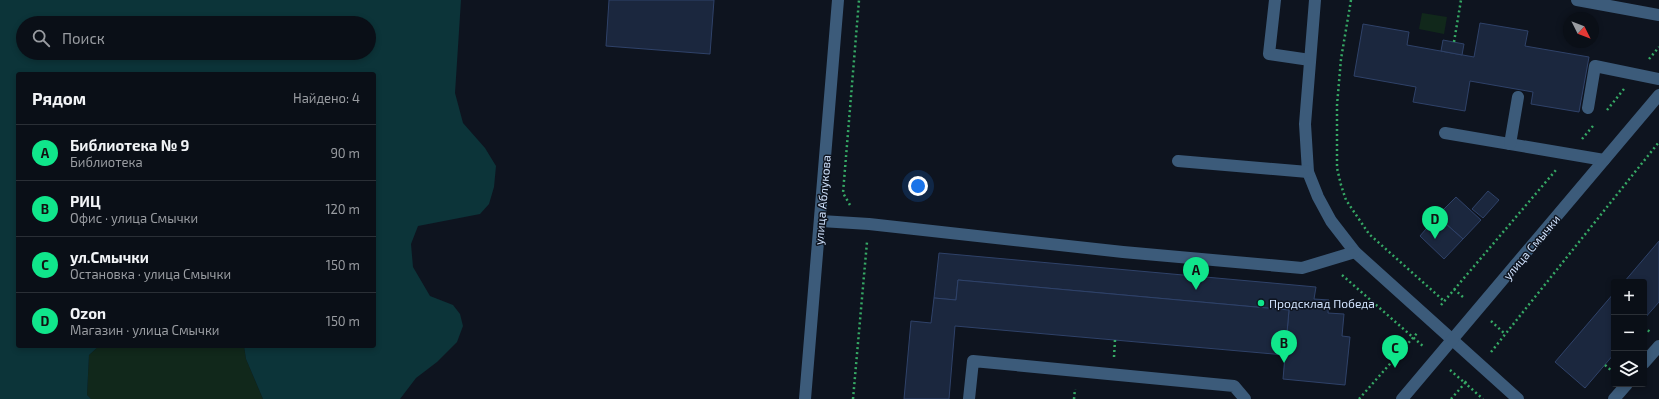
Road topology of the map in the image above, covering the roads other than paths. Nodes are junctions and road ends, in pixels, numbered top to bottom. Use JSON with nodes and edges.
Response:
{"nodes":[{"id":1,"x":838,"y":0,"type":"edge"},
{"id":2,"x":1275,"y":0,"type":"edge"},
{"id":3,"x":1315,"y":0,"type":"edge"},
{"id":4,"x":1577,"y":0,"type":"edge"},
{"id":5,"x":1659,"y":15,"type":"edge"},
{"id":6,"x":1310,"y":60,"type":"junction"},
{"id":7,"x":1659,"y":79,"type":"edge"},
{"id":8,"x":1659,"y":95,"type":"edge"},
{"id":9,"x":1518,"y":97,"type":"dead end"},
{"id":10,"x":1588,"y":108,"type":"dead end"},
{"id":11,"x":1445,"y":133,"type":"dead end"},
{"id":12,"x":1510,"y":144,"type":"junction"},
{"id":13,"x":1604,"y":160,"type":"junction"},
{"id":14,"x":1178,"y":161,"type":"dead end"},
{"id":15,"x":1308,"y":172,"type":"junction"},
{"id":16,"x":821,"y":221,"type":"junction"},
{"id":17,"x":1355,"y":252,"type":"junction"},
{"id":18,"x":1453,"y":340,"type":"junction"},
{"id":19,"x":1659,"y":346,"type":"edge"},
{"id":20,"x":1647,"y":360,"type":"edge"},
{"id":21,"x":1624,"y":387,"type":"edge"},
{"id":22,"x":805,"y":399,"type":"edge"},
{"id":23,"x":969,"y":399,"type":"edge"},
{"id":24,"x":1245,"y":399,"type":"edge"},
{"id":25,"x":1402,"y":399,"type":"edge"},
{"id":26,"x":1518,"y":399,"type":"edge"},
{"id":27,"x":1614,"y":399,"type":"edge"}],
"edges":[{"from":1,"to":16,"type":"street","name":"улица Аблукова"},
{"from":2,"to":6,"type":"street"},
{"from":3,"to":6,"type":"street"},
{"from":4,"to":5,"type":"street"},
{"from":6,"to":15,"type":"street"},
{"from":7,"to":10,"type":"street"},
{"from":8,"to":13,"type":"street","name":"улица Смычки"},
{"from":9,"to":12,"type":"street"},
{"from":11,"to":12,"type":"street"},
{"from":12,"to":13,"type":"street"},
{"from":13,"to":18,"type":"street","name":"улица Смычки"},
{"from":14,"to":15,"type":"street"},
{"from":15,"to":17,"type":"street"},
{"from":16,"to":17,"type":"street"},
{"from":16,"to":22,"type":"street","name":"улица Аблукова"},
{"from":17,"to":18,"type":"street"},
{"from":18,"to":25,"type":"street","name":"улица Смычки"},
{"from":18,"to":26,"type":"street"},
{"from":19,"to":20,"type":"street"},
{"from":21,"to":27,"type":"street"},
{"from":23,"to":24,"type":"street"}]}
